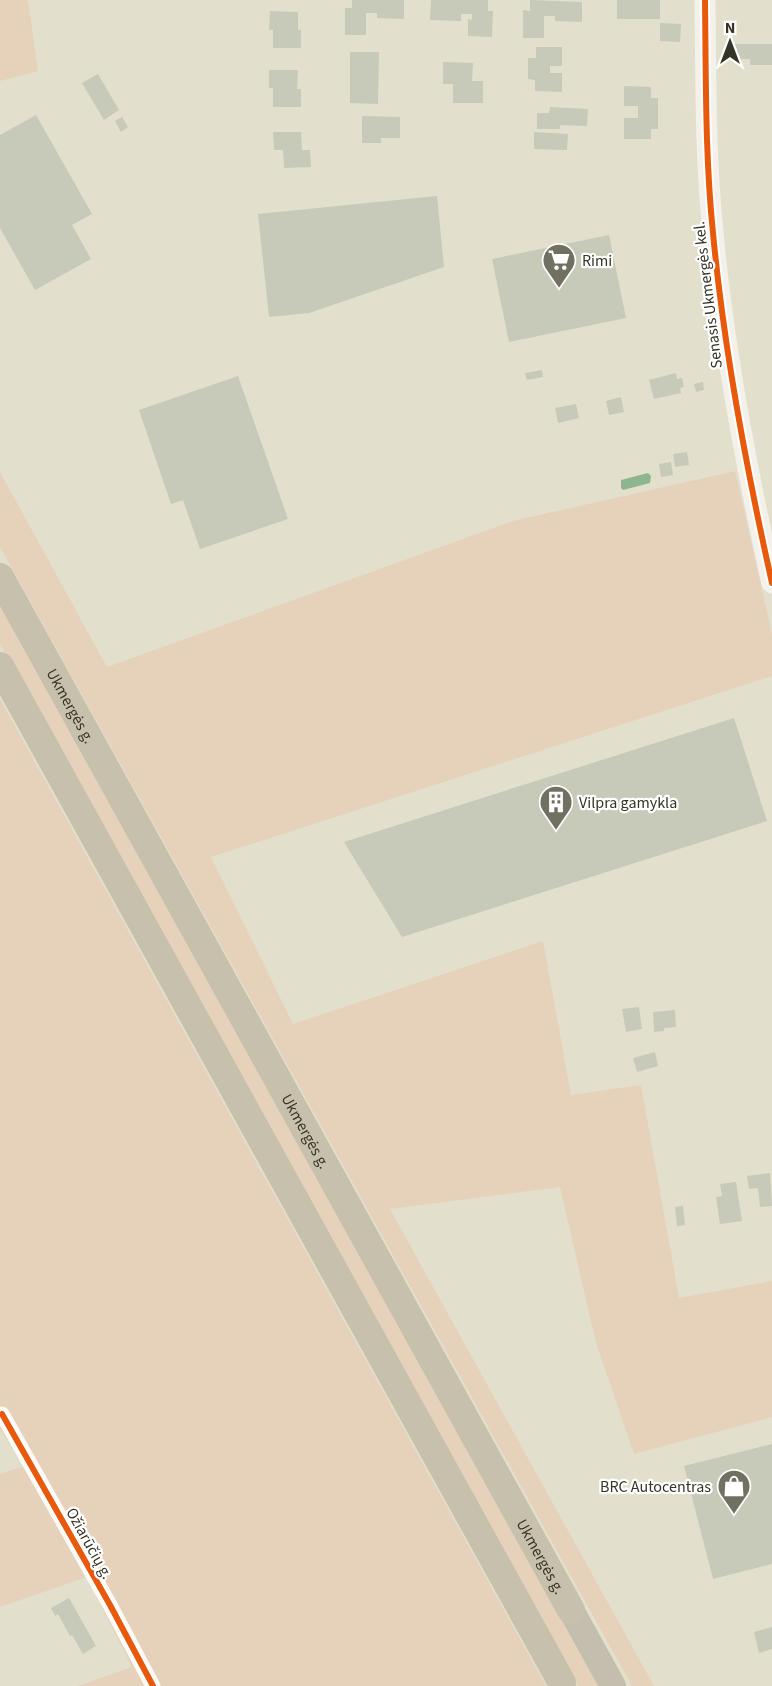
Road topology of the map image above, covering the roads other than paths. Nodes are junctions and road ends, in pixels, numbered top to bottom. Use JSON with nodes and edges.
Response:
{"nodes":[{"id":1,"x":705,"y":0,"type":"edge"},
{"id":2,"x":0,"y":577,"type":"edge"},
{"id":3,"x":772,"y":583,"type":"edge"},
{"id":4,"x":0,"y":666,"type":"edge"},
{"id":5,"x":2,"y":1414,"type":"dead end"},
{"id":6,"x":571,"y":1610,"type":"joint"},
{"id":7,"x":597,"y":1657,"type":"junction"},
{"id":8,"x":563,"y":1685,"type":"edge"},
{"id":9,"x":153,"y":1686,"type":"edge"},
{"id":10,"x":614,"y":1686,"type":"edge"},
{"id":11,"x":626,"y":1686,"type":"edge"}],
"edges":[{"from":1,"to":3,"type":"main road","name":"Senasis Ukmergės kel."},
{"from":2,"to":6,"type":"highway","name":"Ukmergės g."},
{"from":4,"to":8,"type":"highway"},
{"from":5,"to":9,"type":"street","name":"Ožiarūčių g."},
{"from":6,"to":7,"type":"highway","name":"Ukmergės g."},
{"from":7,"to":10,"type":"highway","name":"Ukmergės g."},
{"from":7,"to":11,"type":"highway"}]}
